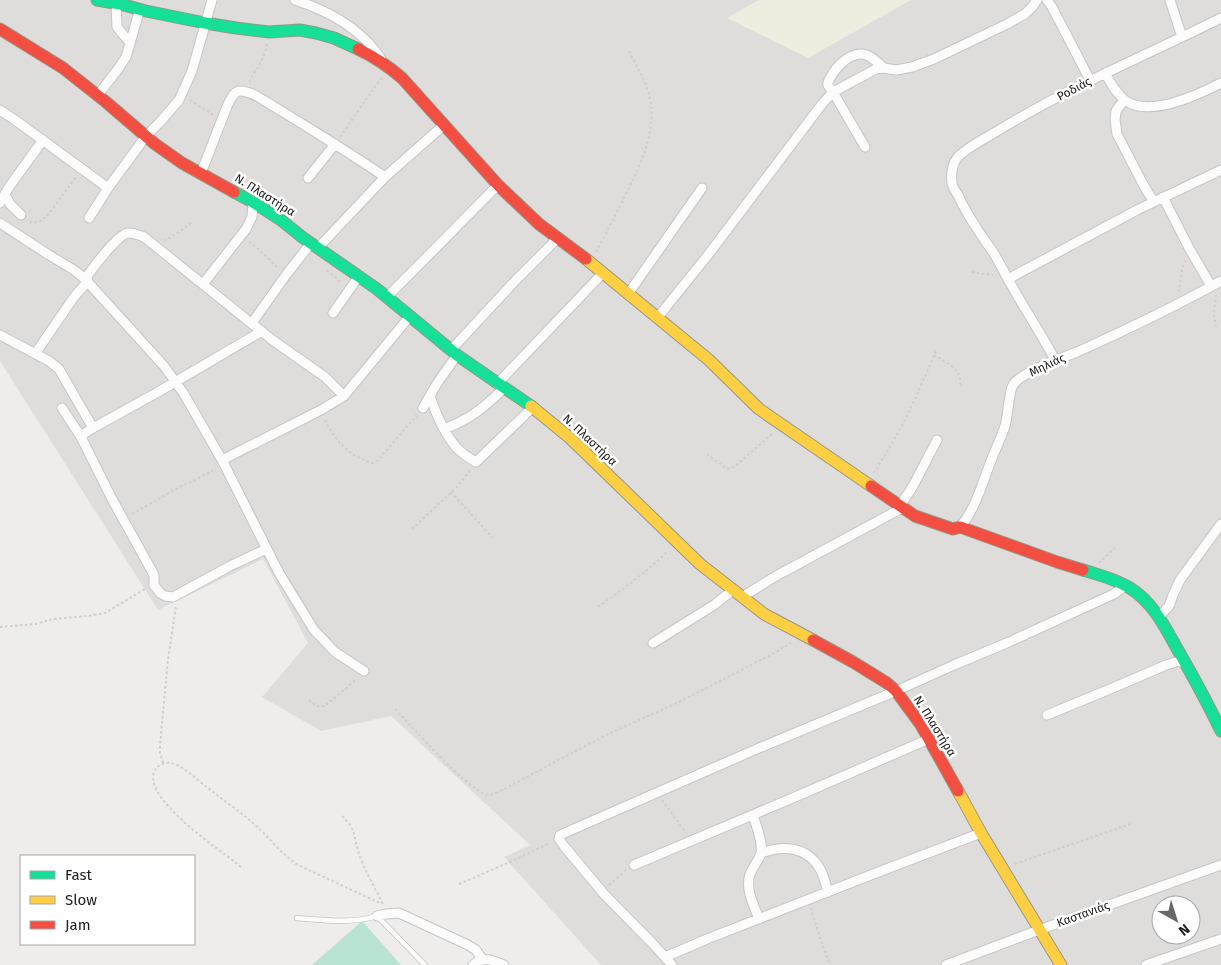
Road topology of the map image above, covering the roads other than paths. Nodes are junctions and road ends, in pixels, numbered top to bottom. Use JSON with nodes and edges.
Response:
{"nodes":[{"id":1,"x":98,"y":0,"type":"edge"},
{"id":2,"x":212,"y":0,"type":"edge"},
{"id":3,"x":295,"y":0,"type":"edge"},
{"id":4,"x":1037,"y":0,"type":"edge"},
{"id":5,"x":1047,"y":0,"type":"edge"},
{"id":6,"x":1170,"y":0,"type":"edge"},
{"id":7,"x":116,"y":3,"type":"junction"},
{"id":8,"x":135,"y":5,"type":"edge"},
{"id":9,"x":1221,"y":18,"type":"edge"},
{"id":10,"x":206,"y":23,"type":"junction"},
{"id":11,"x":0,"y":28,"type":"edge"},
{"id":12,"x":1182,"y":37,"type":"junction"},
{"id":13,"x":130,"y":43,"type":"junction"},
{"id":14,"x":387,"y":65,"type":"junction"},
{"id":15,"x":884,"y":68,"type":"junction"},
{"id":16,"x":1105,"y":73,"type":"junction"},
{"id":17,"x":1090,"y":80,"type":"junction"},
{"id":18,"x":1221,"y":83,"type":"edge"},
{"id":19,"x":833,"y":92,"type":"junction"},
{"id":20,"x":98,"y":95,"type":"junction"},
{"id":21,"x":1124,"y":100,"type":"junction"},
{"id":22,"x":0,"y":110,"type":"edge"},
{"id":23,"x":444,"y":125,"type":"junction"},
{"id":24,"x":146,"y":136,"type":"junction"},
{"id":25,"x":43,"y":140,"type":"junction"},
{"id":26,"x":335,"y":144,"type":"junction"},
{"id":27,"x":865,"y":147,"type":"dead end"},
{"id":28,"x":1221,"y":170,"type":"edge"},
{"id":29,"x":201,"y":174,"type":"junction"},
{"id":30,"x":385,"y":177,"type":"junction"},
{"id":31,"x":308,"y":178,"type":"dead end"},
{"id":32,"x":498,"y":185,"type":"junction"},
{"id":33,"x":108,"y":188,"type":"junction"},
{"id":34,"x":702,"y":188,"type":"dead end"},
{"id":35,"x":1163,"y":198,"type":"junction"},
{"id":36,"x":3,"y":199,"type":"edge"},
{"id":37,"x":253,"y":202,"type":"junction"},
{"id":38,"x":1154,"y":202,"type":"junction"},
{"id":39,"x":20,"y":215,"type":"road end"},
{"id":40,"x":89,"y":218,"type":"dead end"},
{"id":41,"x":2,"y":226,"type":"edge"},
{"id":42,"x":558,"y":238,"type":"junction"},
{"id":43,"x":314,"y":245,"type":"junction"},
{"id":44,"x":604,"y":273,"type":"junction"},
{"id":45,"x":358,"y":276,"type":"junction"},
{"id":46,"x":1008,"y":279,"type":"junction"},
{"id":47,"x":87,"y":280,"type":"junction"},
{"id":48,"x":202,"y":284,"type":"junction"},
{"id":49,"x":1217,"y":284,"type":"edge"},
{"id":50,"x":628,"y":294,"type":"junction"},
{"id":51,"x":387,"y":297,"type":"junction"},
{"id":52,"x":333,"y":313,"type":"dead end"},
{"id":53,"x":410,"y":316,"type":"junction"},
{"id":54,"x":658,"y":317,"type":"junction"},
{"id":55,"x":252,"y":323,"type":"junction"},
{"id":56,"x":262,"y":331,"type":"junction"},
{"id":57,"x":0,"y":335,"type":"edge"},
{"id":58,"x":454,"y":352,"type":"junction"},
{"id":59,"x":35,"y":354,"type":"junction"},
{"id":60,"x":1055,"y":360,"type":"junction"},
{"id":61,"x":175,"y":382,"type":"junction"},
{"id":62,"x":500,"y":386,"type":"junction"},
{"id":63,"x":344,"y":396,"type":"junction"},
{"id":64,"x":430,"y":396,"type":"junction"},
{"id":65,"x":533,"y":407,"type":"junction"},
{"id":66,"x":62,"y":408,"type":"dead end"},
{"id":67,"x":423,"y":408,"type":"road end"},
{"id":68,"x":93,"y":428,"type":"junction"},
{"id":69,"x":444,"y":429,"type":"junction"},
{"id":70,"x":81,"y":438,"type":"junction"},
{"id":71,"x":937,"y":440,"type":"dead end"},
{"id":72,"x":222,"y":460,"type":"junction"},
{"id":73,"x":901,"y":507,"type":"junction"},
{"id":74,"x":1221,"y":524,"type":"edge"},
{"id":75,"x":960,"y":527,"type":"junction"},
{"id":76,"x":266,"y":549,"type":"junction"},
{"id":77,"x":1126,"y":586,"type":"junction"},
{"id":78,"x":738,"y":594,"type":"junction"},
{"id":79,"x":1159,"y":617,"type":"junction"},
{"id":80,"x":653,"y":643,"type":"dead end"},
{"id":81,"x":1186,"y":664,"type":"junction"},
{"id":82,"x":364,"y":671,"type":"road end"},
{"id":83,"x":896,"y":691,"type":"junction"},
{"id":84,"x":1047,"y":715,"type":"dead end"},
{"id":85,"x":1221,"y":732,"type":"edge"},
{"id":86,"x":929,"y":739,"type":"junction"},
{"id":87,"x":753,"y":815,"type":"junction"},
{"id":88,"x":981,"y":833,"type":"junction"},
{"id":89,"x":761,"y":853,"type":"junction"},
{"id":90,"x":1221,"y":864,"type":"edge"},
{"id":91,"x":634,"y":865,"type":"road end"},
{"id":92,"x":828,"y":892,"type":"junction"},
{"id":93,"x":377,"y":916,"type":"junction"},
{"id":94,"x":297,"y":918,"type":"dead end"},
{"id":95,"x":759,"y":919,"type":"junction"},
{"id":96,"x":1039,"y":930,"type":"junction"},
{"id":97,"x":1221,"y":939,"type":"edge"},
{"id":98,"x":665,"y":958,"type":"junction"},
{"id":99,"x":482,"y":959,"type":"junction"},
{"id":100,"x":425,"y":965,"type":"edge"},
{"id":101,"x":474,"y":965,"type":"edge"},
{"id":102,"x":504,"y":965,"type":"edge"},
{"id":103,"x":672,"y":965,"type":"edge"},
{"id":104,"x":946,"y":965,"type":"edge"},
{"id":105,"x":1061,"y":965,"type":"edge"},
{"id":106,"x":1146,"y":965,"type":"edge"}],
"edges":[{"from":1,"to":7,"type":"street"},
{"from":2,"to":10,"type":"street"},
{"from":3,"to":14,"type":"street"},
{"from":4,"to":15,"type":"street"},
{"from":5,"to":17,"type":"street"},
{"from":6,"to":12,"type":"street"},
{"from":7,"to":8,"type":"street"},
{"from":7,"to":13,"type":"street"},
{"from":8,"to":10,"type":"street"},
{"from":8,"to":13,"type":"street"},
{"from":9,"to":12,"type":"street","name":"Ροδιάς"},
{"from":10,"to":14,"type":"street"},
{"from":10,"to":24,"type":"street"},
{"from":11,"to":20,"type":"street","name":"Ν. Πλαστήρα"},
{"from":12,"to":16,"type":"street","name":"Ροδιάς"},
{"from":13,"to":20,"type":"street"},
{"from":14,"to":23,"type":"street"},
{"from":15,"to":19,"type":"street"},
{"from":15,"to":19,"type":"street"},
{"from":16,"to":17,"type":"street","name":"Ροδιάς"},
{"from":16,"to":21,"type":"street"},
{"from":17,"to":46,"type":"street","name":"Ροδιάς"},
{"from":18,"to":21,"type":"street"},
{"from":19,"to":27,"type":"street"},
{"from":19,"to":54,"type":"street"},
{"from":20,"to":24,"type":"street","name":"Ν. Πλαστήρα"},
{"from":21,"to":38,"type":"street"},
{"from":22,"to":25,"type":"street"},
{"from":23,"to":30,"type":"street"},
{"from":23,"to":32,"type":"street"},
{"from":24,"to":29,"type":"street","name":"Ν. Πλαστήρα"},
{"from":24,"to":33,"type":"street"},
{"from":25,"to":33,"type":"street"},
{"from":25,"to":36,"type":"street"},
{"from":26,"to":29,"type":"street"},
{"from":26,"to":30,"type":"street"},
{"from":26,"to":31,"type":"street"},
{"from":28,"to":35,"type":"street"},
{"from":29,"to":37,"type":"street","name":"Ν. Πλαστήρα"},
{"from":30,"to":43,"type":"street"},
{"from":32,"to":42,"type":"street"},
{"from":32,"to":51,"type":"street"},
{"from":33,"to":40,"type":"street"},
{"from":34,"to":50,"type":"street"},
{"from":35,"to":38,"type":"street"},
{"from":35,"to":49,"type":"street"},
{"from":36,"to":39,"type":"street"},
{"from":37,"to":43,"type":"street","name":"Ν. Πλαστήρα"},
{"from":37,"to":48,"type":"street"},
{"from":38,"to":46,"type":"street"},
{"from":41,"to":47,"type":"street"},
{"from":42,"to":44,"type":"street"},
{"from":42,"to":58,"type":"street"},
{"from":43,"to":45,"type":"street","name":"Ν. Πλαστήρα"},
{"from":43,"to":55,"type":"street"},
{"from":44,"to":50,"type":"street"},
{"from":44,"to":62,"type":"street"},
{"from":45,"to":51,"type":"street","name":"Ν. Πλαστήρα"},
{"from":45,"to":52,"type":"street"},
{"from":46,"to":60,"type":"street"},
{"from":47,"to":48,"type":"street"},
{"from":47,"to":59,"type":"street"},
{"from":47,"to":61,"type":"street"},
{"from":48,"to":55,"type":"street"},
{"from":49,"to":60,"type":"street","name":"Μηλιάς"},
{"from":50,"to":54,"type":"street"},
{"from":51,"to":53,"type":"street","name":"Ν. Πλαστήρα"},
{"from":53,"to":58,"type":"street","name":"Ν. Πλαστήρα"},
{"from":53,"to":63,"type":"street"},
{"from":54,"to":73,"type":"street"},
{"from":55,"to":56,"type":"street"},
{"from":56,"to":61,"type":"street"},
{"from":56,"to":63,"type":"street"},
{"from":57,"to":59,"type":"street"},
{"from":58,"to":62,"type":"street","name":"Ν. Πλαστήρα"},
{"from":58,"to":64,"type":"street"},
{"from":59,"to":68,"type":"street"},
{"from":60,"to":75,"type":"street","name":"Μηλιάς"},
{"from":61,"to":68,"type":"street"},
{"from":61,"to":72,"type":"street"},
{"from":62,"to":65,"type":"street","name":"Ν. Πλαστήρα"},
{"from":62,"to":69,"type":"street"},
{"from":63,"to":72,"type":"street"},
{"from":64,"to":67,"type":"street"},
{"from":64,"to":69,"type":"street"},
{"from":65,"to":69,"type":"street"},
{"from":65,"to":78,"type":"street","name":"Ν. Πλαστήρα"},
{"from":66,"to":70,"type":"street"},
{"from":68,"to":70,"type":"street"},
{"from":70,"to":76,"type":"street"},
{"from":71,"to":73,"type":"street"},
{"from":72,"to":76,"type":"street"},
{"from":73,"to":75,"type":"street"},
{"from":73,"to":78,"type":"street"},
{"from":74,"to":79,"type":"street"},
{"from":75,"to":77,"type":"street"},
{"from":76,"to":82,"type":"street"},
{"from":77,"to":79,"type":"street"},
{"from":77,"to":83,"type":"street"},
{"from":78,"to":80,"type":"street"},
{"from":78,"to":83,"type":"street","name":"Ν. Πλαστήρα"},
{"from":79,"to":81,"type":"street"},
{"from":81,"to":84,"type":"street"},
{"from":81,"to":85,"type":"street"},
{"from":83,"to":86,"type":"street","name":"Ν. Πλαστήρα"},
{"from":83,"to":98,"type":"street"},
{"from":86,"to":87,"type":"street"},
{"from":86,"to":88,"type":"street","name":"Ν. Πλαστήρα"},
{"from":87,"to":89,"type":"street"},
{"from":87,"to":91,"type":"street"},
{"from":88,"to":92,"type":"street"},
{"from":88,"to":96,"type":"street","name":"Ν. Πλαστήρα"},
{"from":89,"to":92,"type":"street"},
{"from":89,"to":95,"type":"street"},
{"from":90,"to":96,"type":"street","name":"Καστανιάς"},
{"from":92,"to":95,"type":"street"},
{"from":93,"to":94,"type":"lane"},
{"from":93,"to":99,"type":"street"},
{"from":93,"to":100,"type":"lane"},
{"from":95,"to":98,"type":"street"},
{"from":96,"to":104,"type":"street","name":"Καστανιάς"},
{"from":96,"to":105,"type":"street","name":"Ν. Πλαστήρα"},
{"from":97,"to":106,"type":"street"},
{"from":98,"to":103,"type":"street"},
{"from":99,"to":101,"type":"street"},
{"from":99,"to":102,"type":"street"}]}
